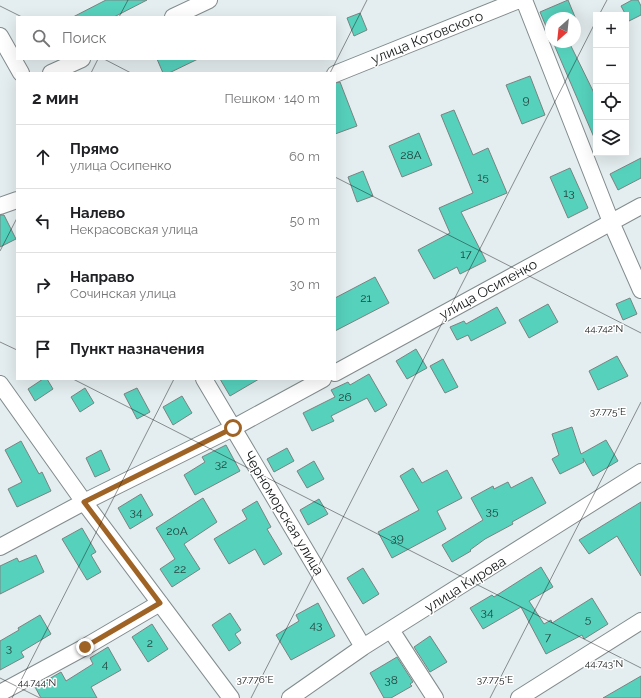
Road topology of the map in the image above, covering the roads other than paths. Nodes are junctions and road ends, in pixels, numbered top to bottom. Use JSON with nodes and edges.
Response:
{"nodes":[{"id":1,"x":209,"y":0,"type":"edge"},
{"id":2,"x":518,"y":0,"type":"edge"},
{"id":3,"x":524,"y":0,"type":"edge"},
{"id":4,"x":175,"y":16,"type":"edge"},
{"id":5,"x":0,"y":36,"type":"edge"},
{"id":6,"x":80,"y":60,"type":"edge"},
{"id":7,"x":20,"y":72,"type":"edge"},
{"id":8,"x":54,"y":72,"type":"edge"},
{"id":9,"x":336,"y":74,"type":"edge"},
{"id":10,"x":16,"y":200,"type":"edge"},
{"id":11,"x":0,"y":206,"type":"edge"},
{"id":12,"x":641,"y":206,"type":"edge"},
{"id":13,"x":611,"y":222,"type":"junction"},
{"id":14,"x":641,"y":290,"type":"edge"},
{"id":15,"x":336,"y":372,"type":"edge"},
{"id":16,"x":205,"y":380,"type":"edge"},
{"id":17,"x":321,"y":380,"type":"edge"},
{"id":18,"x":0,"y":384,"type":"edge"},
{"id":19,"x":233,"y":428,"type":"junction"},
{"id":20,"x":641,"y":472,"type":"edge"},
{"id":21,"x":84,"y":502,"type":"junction"},
{"id":22,"x":0,"y":547,"type":"edge"},
{"id":23,"x":160,"y":603,"type":"junction"},
{"id":24,"x":641,"y":621,"type":"edge"},
{"id":25,"x":391,"y":630,"type":"junction"},
{"id":26,"x":363,"y":648,"type":"junction"},
{"id":27,"x":0,"y":693,"type":"edge"},
{"id":28,"x":231,"y":698,"type":"edge"},
{"id":29,"x":290,"y":698,"type":"edge"},
{"id":30,"x":435,"y":698,"type":"edge"},
{"id":31,"x":519,"y":698,"type":"edge"}],
"edges":[{"from":1,"to":4,"type":"street"},
{"from":2,"to":9,"type":"street","name":"улица Котовского"},
{"from":3,"to":13,"type":"street"},
{"from":5,"to":7,"type":"street"},
{"from":6,"to":8,"type":"street"},
{"from":10,"to":11,"type":"street"},
{"from":12,"to":13,"type":"street","name":"улица Осипенко"},
{"from":13,"to":14,"type":"street"},
{"from":13,"to":15,"type":"street","name":"улица Осипенко"},
{"from":16,"to":19,"type":"street","name":"Черноморская улица"},
{"from":17,"to":19,"type":"street"},
{"from":18,"to":21,"type":"street"},
{"from":19,"to":21,"type":"street"},
{"from":19,"to":26,"type":"street","name":"Черноморская улица"},
{"from":20,"to":25,"type":"street","name":"улица Кирова"},
{"from":21,"to":22,"type":"street"},
{"from":21,"to":23,"type":"street"},
{"from":23,"to":27,"type":"street"},
{"from":23,"to":28,"type":"street"},
{"from":24,"to":31,"type":"street"},
{"from":25,"to":26,"type":"street","name":"улица Кирова"},
{"from":25,"to":30,"type":"street"},
{"from":26,"to":29,"type":"street","name":"улица Кирова"}]}
